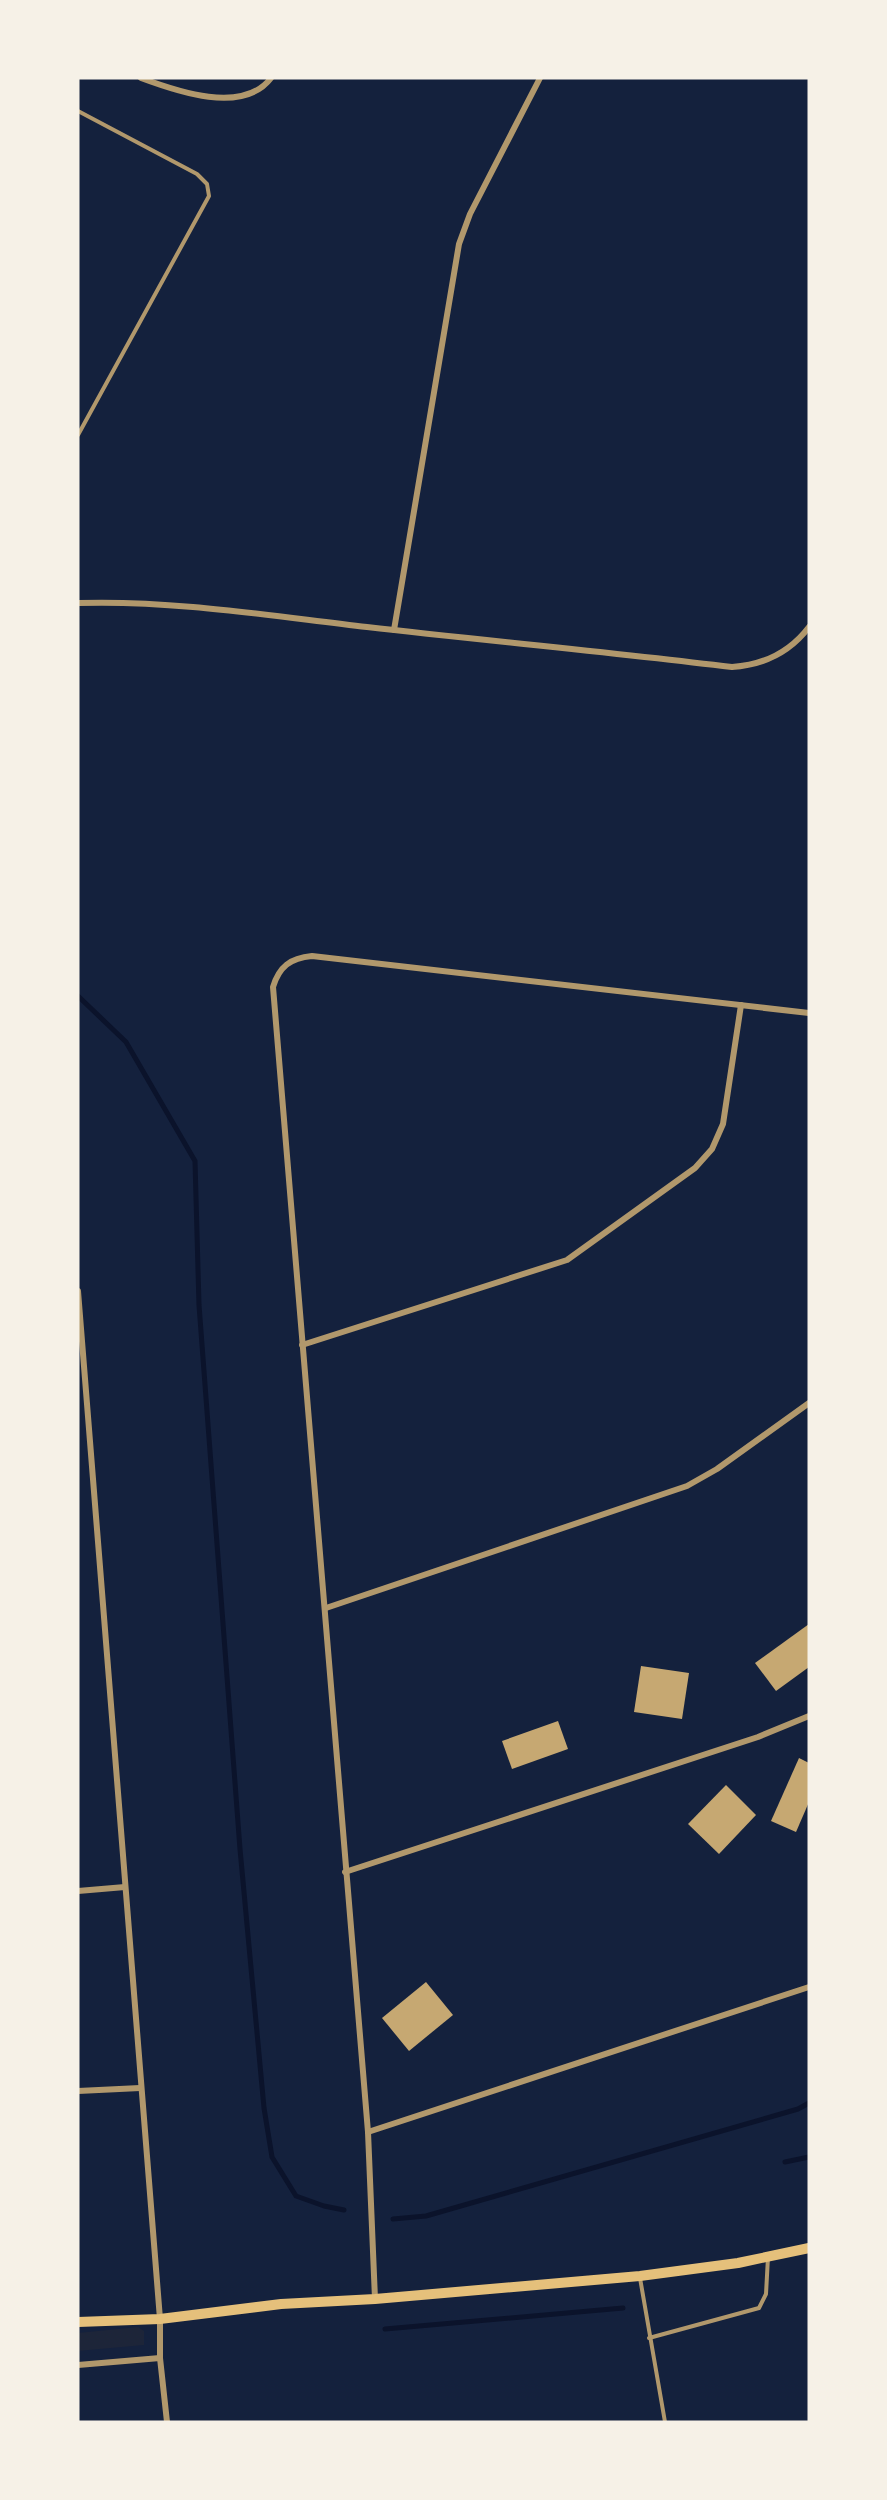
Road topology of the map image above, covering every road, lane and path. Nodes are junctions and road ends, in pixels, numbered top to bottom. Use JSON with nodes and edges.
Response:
{"nodes":[{"id":1,"x":141,"y":78,"type":"edge"},
{"id":2,"x":271,"y":78,"type":"edge"},
{"id":3,"x":540,"y":78,"type":"edge"},
{"id":4,"x":78,"y":111,"type":"edge"},
{"id":5,"x":78,"y":435,"type":"edge"},
{"id":6,"x":78,"y":603,"type":"edge"},
{"id":7,"x":809,"y":627,"type":"edge"},
{"id":8,"x":394,"y":630,"type":"junction"},
{"id":9,"x":741,"y":1005,"type":"junction"},
{"id":10,"x":809,"y":1013,"type":"edge"},
{"id":11,"x":78,"y":1292,"type":"edge"},
{"id":12,"x":302,"y":1345,"type":"junction"},
{"id":13,"x":809,"y":1402,"type":"edge"},
{"id":14,"x":326,"y":1608,"type":"junction"},
{"id":15,"x":809,"y":1716,"type":"edge"},
{"id":16,"x":345,"y":1872,"type":"junction"},
{"id":17,"x":125,"y":1887,"type":"junction"},
{"id":18,"x":78,"y":1891,"type":"edge"},
{"id":19,"x":809,"y":1987,"type":"edge"},
{"id":20,"x":140,"y":2088,"type":"junction"},
{"id":21,"x":78,"y":2091,"type":"edge"},
{"id":22,"x":368,"y":2132,"type":"junction"},
{"id":23,"x":809,"y":2248,"type":"edge"},
{"id":24,"x":768,"y":2257,"type":"junction"},
{"id":25,"x":640,"y":2276,"type":"junction"},
{"id":26,"x":375,"y":2299,"type":"junction"},
{"id":27,"x":160,"y":2319,"type":"junction"},
{"id":28,"x":78,"y":2322,"type":"edge"},
{"id":29,"x":649,"y":2338,"type":"junction"},
{"id":30,"x":160,"y":2358,"type":"junction"},
{"id":31,"x":78,"y":2365,"type":"edge"},
{"id":32,"x":167,"y":2422,"type":"edge"},
{"id":33,"x":665,"y":2422,"type":"edge"}],
"edges":[{"from":1,"to":2,"type":"street"},
{"from":3,"to":8,"type":"street"},
{"from":4,"to":5,"type":"lane"},
{"from":6,"to":8,"type":"street"},
{"from":7,"to":8,"type":"street"},
{"from":9,"to":10,"type":"street"},
{"from":9,"to":12,"type":"street"},
{"from":9,"to":12,"type":"street"},
{"from":11,"to":17,"type":"street"},
{"from":12,"to":14,"type":"street"},
{"from":13,"to":14,"type":"street"},
{"from":14,"to":16,"type":"street"},
{"from":15,"to":16,"type":"street"},
{"from":16,"to":22,"type":"street"},
{"from":17,"to":18,"type":"street"},
{"from":17,"to":20,"type":"street"},
{"from":19,"to":22,"type":"street"},
{"from":20,"to":21,"type":"street"},
{"from":20,"to":27,"type":"street"},
{"from":22,"to":26,"type":"street"},
{"from":23,"to":24,"type":"main road"},
{"from":24,"to":25,"type":"main road"},
{"from":24,"to":29,"type":"lane"},
{"from":25,"to":26,"type":"main road"},
{"from":25,"to":29,"type":"lane"},
{"from":26,"to":27,"type":"main road"},
{"from":27,"to":28,"type":"main road"},
{"from":27,"to":30,"type":"street"},
{"from":29,"to":33,"type":"lane"},
{"from":30,"to":31,"type":"street"},
{"from":30,"to":32,"type":"street"}]}
